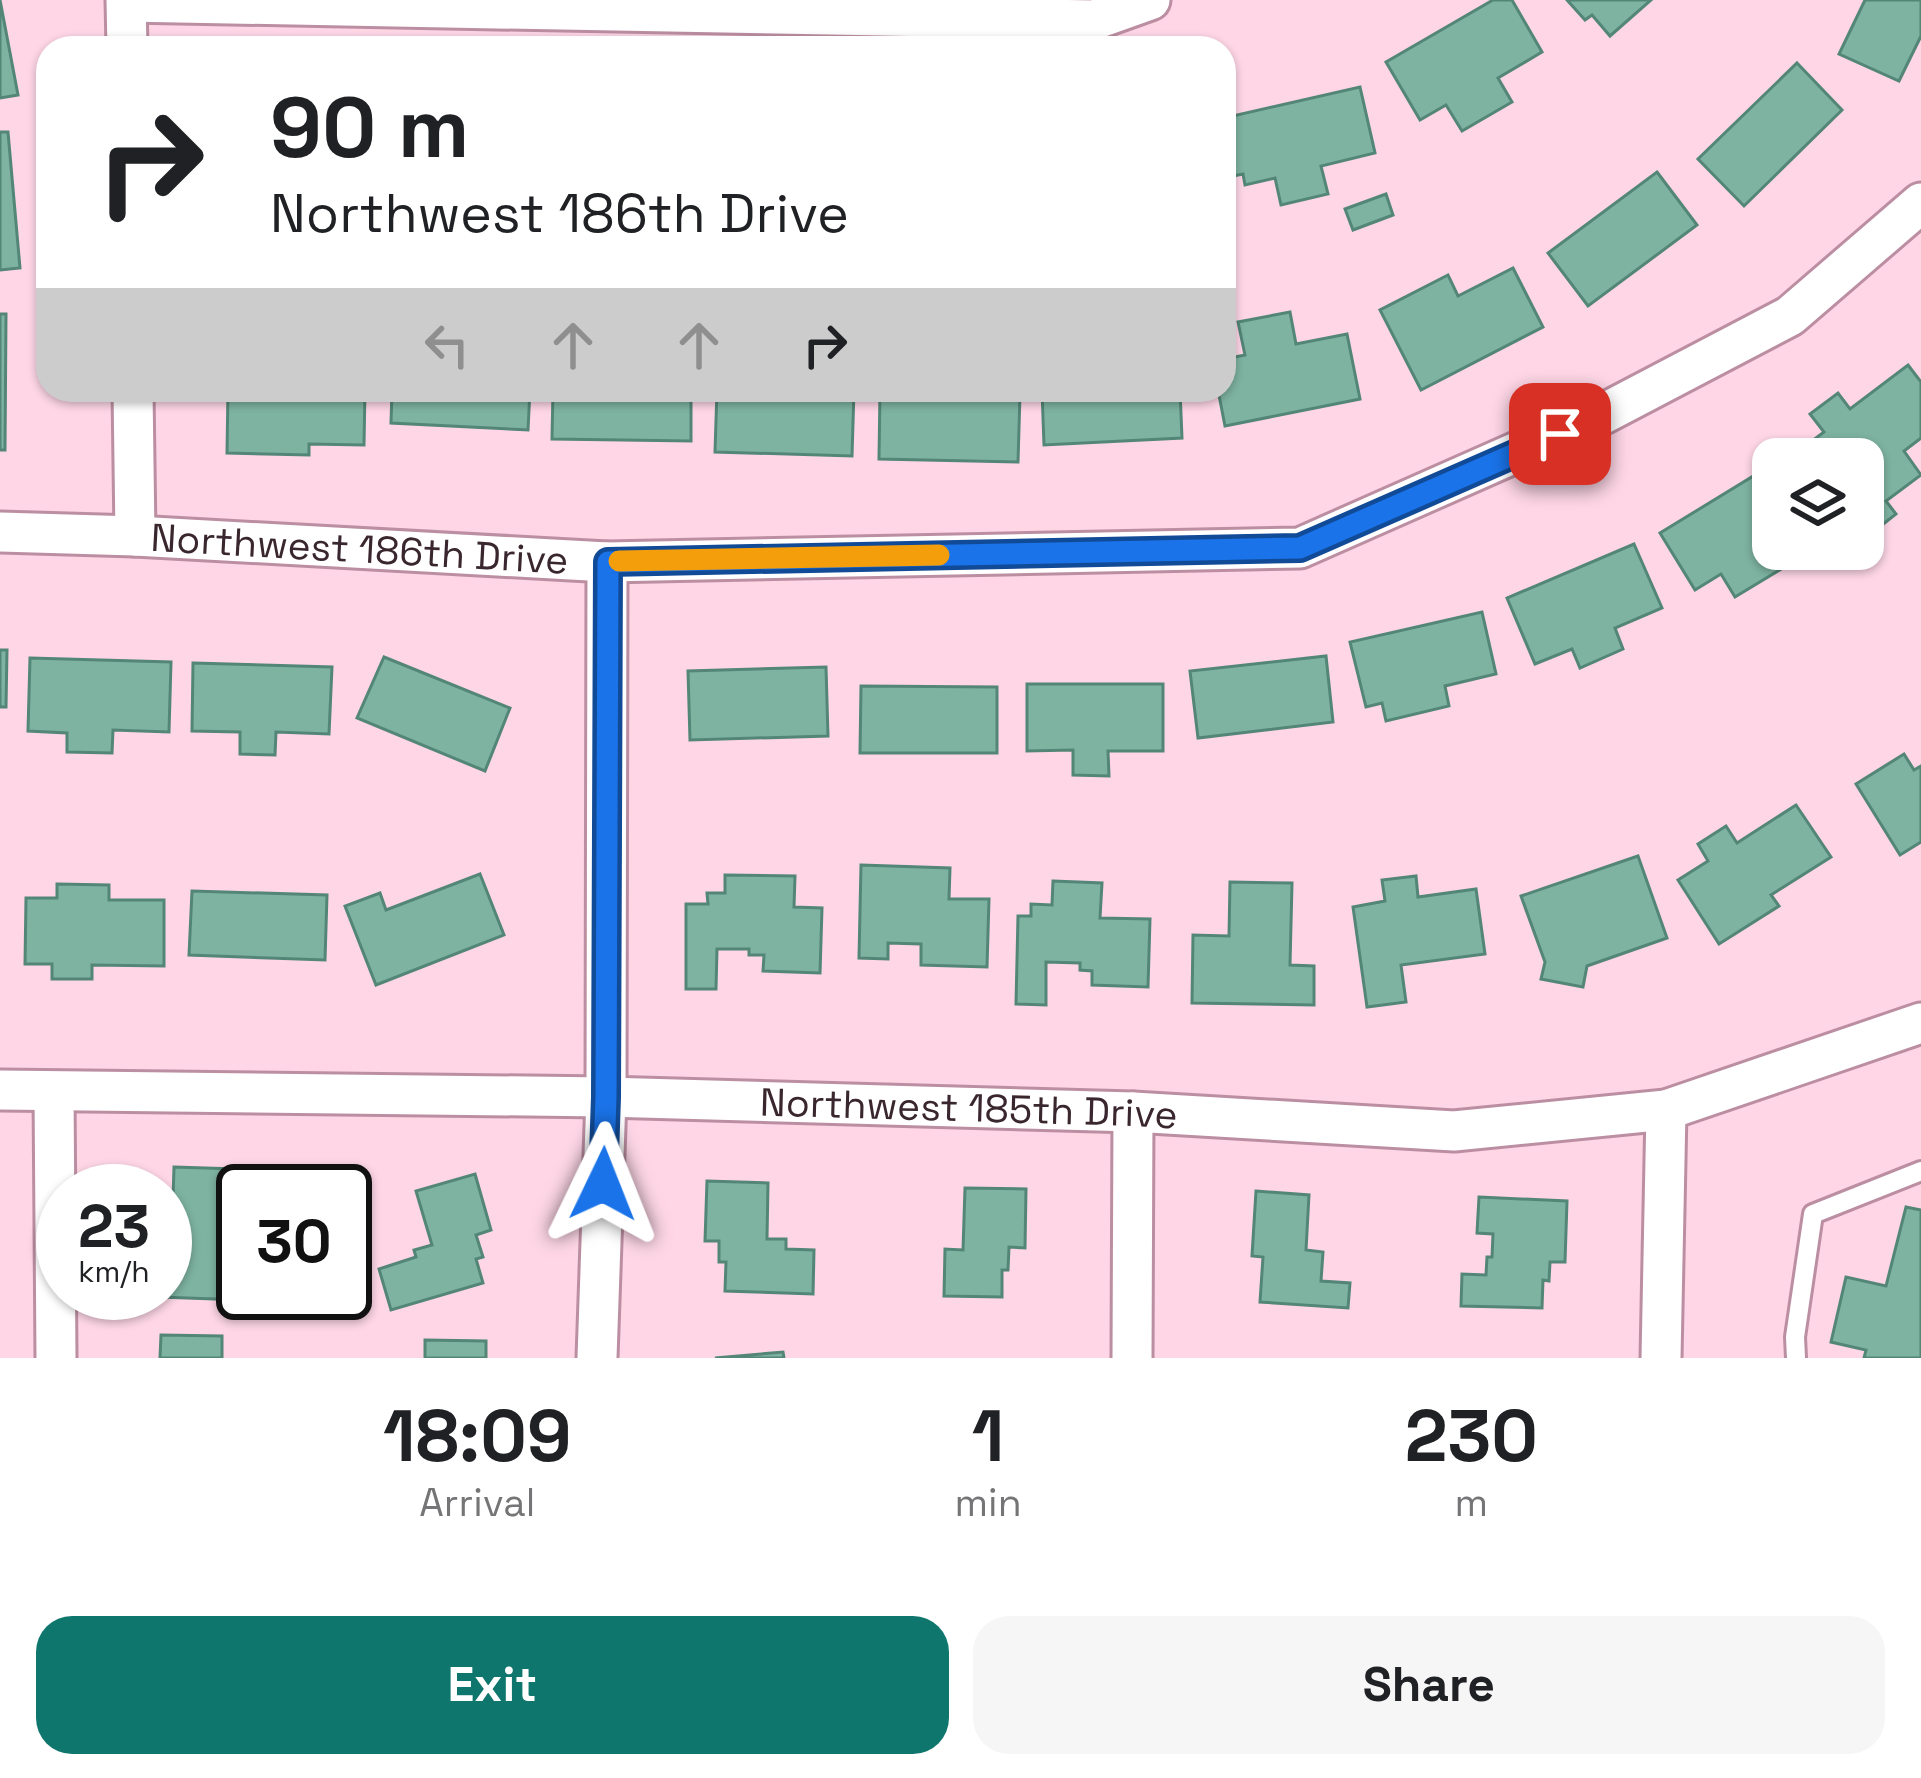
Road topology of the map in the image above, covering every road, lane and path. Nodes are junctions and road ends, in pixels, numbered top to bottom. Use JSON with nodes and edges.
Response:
{"nodes":[{"id":1,"x":1150,"y":0,"type":"edge"},
{"id":2,"x":127,"y":1,"type":"edge"},
{"id":3,"x":128,"y":36,"type":"edge"},
{"id":4,"x":1921,"y":203,"type":"edge"},
{"id":5,"x":133,"y":402,"type":"edge"},
{"id":6,"x":0,"y":532,"type":"edge"},
{"id":7,"x":135,"y":536,"type":"junction"},
{"id":8,"x":608,"y":562,"type":"junction"},
{"id":9,"x":1921,"y":1023,"type":"edge"},
{"id":10,"x":0,"y":1090,"type":"edge"},
{"id":11,"x":54,"y":1092,"type":"junction"},
{"id":12,"x":606,"y":1097,"type":"junction"},
{"id":13,"x":1666,"y":1110,"type":"junction"},
{"id":14,"x":1133,"y":1112,"type":"junction"},
{"id":15,"x":1921,"y":1171,"type":"edge"},
{"id":16,"x":56,"y":1358,"type":"edge"},
{"id":17,"x":597,"y":1358,"type":"edge"},
{"id":18,"x":1132,"y":1358,"type":"edge"},
{"id":19,"x":1661,"y":1358,"type":"edge"},
{"id":20,"x":1796,"y":1358,"type":"edge"}],
"edges":[{"from":1,"to":2,"type":"street"},
{"from":2,"to":3,"type":"street"},
{"from":4,"to":8,"type":"street","name":"Northwest 186th Drive"},
{"from":5,"to":7,"type":"street"},
{"from":6,"to":7,"type":"street","name":"Northwest 186th Drive"},
{"from":7,"to":8,"type":"street","name":"Northwest 186th Drive"},
{"from":8,"to":12,"type":"street"},
{"from":9,"to":13,"type":"street","name":"Northwest 185th Drive"},
{"from":10,"to":11,"type":"street","name":"Northwest 185th Drive"},
{"from":11,"to":12,"type":"street","name":"Northwest 185th Drive"},
{"from":11,"to":16,"type":"street"},
{"from":12,"to":14,"type":"street","name":"Northwest 185th Drive"},
{"from":12,"to":17,"type":"street"},
{"from":13,"to":14,"type":"street","name":"Northwest 185th Drive"},
{"from":13,"to":19,"type":"street"},
{"from":14,"to":18,"type":"street"},
{"from":15,"to":20,"type":"lane"}]}
